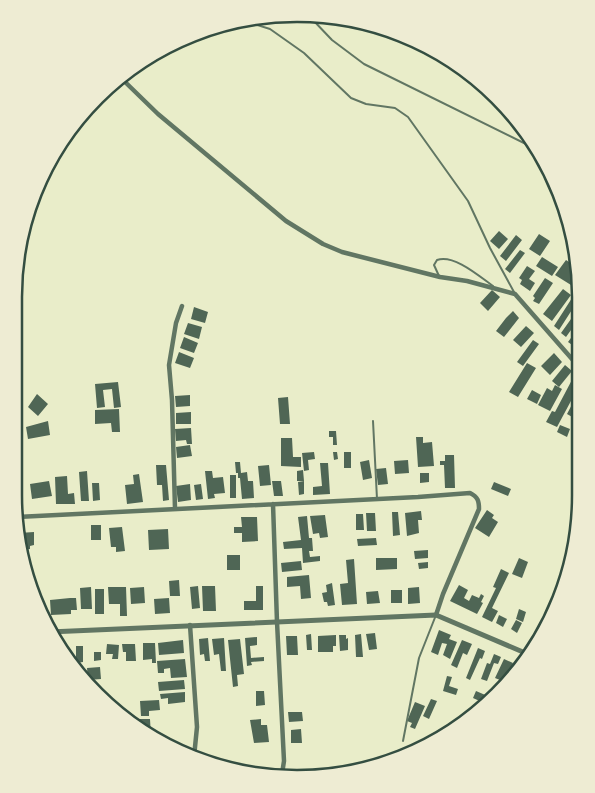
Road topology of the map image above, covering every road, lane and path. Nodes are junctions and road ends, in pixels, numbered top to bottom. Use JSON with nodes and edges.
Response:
{"nodes":[{"id":1,"x":316,"y":23,"type":"edge"},
{"id":2,"x":259,"y":26,"type":"edge"},
{"id":3,"x":126,"y":83,"type":"edge"},
{"id":4,"x":525,"y":144,"type":"edge"},
{"id":5,"x":440,"y":277,"type":"junction"},
{"id":6,"x":495,"y":288,"type":"junction"},
{"id":7,"x":515,"y":294,"type":"junction"},
{"id":8,"x":182,"y":306,"type":"dead end"},
{"id":9,"x":572,"y":359,"type":"edge"},
{"id":10,"x":373,"y":421,"type":"dead end"},
{"id":11,"x":377,"y":499,"type":"junction"},
{"id":12,"x":273,"y":504,"type":"junction"},
{"id":13,"x":175,"y":509,"type":"junction"},
{"id":14,"x":23,"y":517,"type":"edge"},
{"id":15,"x":436,"y":615,"type":"junction"},
{"id":16,"x":277,"y":622,"type":"junction"},
{"id":17,"x":190,"y":625,"type":"junction"},
{"id":18,"x":58,"y":632,"type":"edge"},
{"id":19,"x":523,"y":652,"type":"edge"},
{"id":20,"x":402,"y":741,"type":"dead end"},
{"id":21,"x":195,"y":751,"type":"edge"},
{"id":22,"x":283,"y":770,"type":"edge"}],
"edges":[{"from":1,"to":4,"type":"lane"},
{"from":2,"to":7,"type":"lane"},
{"from":3,"to":5,"type":"street"},
{"from":5,"to":6,"type":"street"},
{"from":5,"to":6,"type":"lane"},
{"from":6,"to":7,"type":"street"},
{"from":7,"to":9,"type":"street"},
{"from":8,"to":13,"type":"street"},
{"from":10,"to":11,"type":"lane"},
{"from":11,"to":12,"type":"street"},
{"from":11,"to":15,"type":"street"},
{"from":12,"to":13,"type":"street"},
{"from":12,"to":16,"type":"street"},
{"from":13,"to":14,"type":"street"},
{"from":15,"to":16,"type":"street"},
{"from":15,"to":19,"type":"street"},
{"from":15,"to":20,"type":"lane"},
{"from":16,"to":17,"type":"street"},
{"from":16,"to":22,"type":"street"},
{"from":17,"to":18,"type":"street"},
{"from":17,"to":21,"type":"street"}]}
